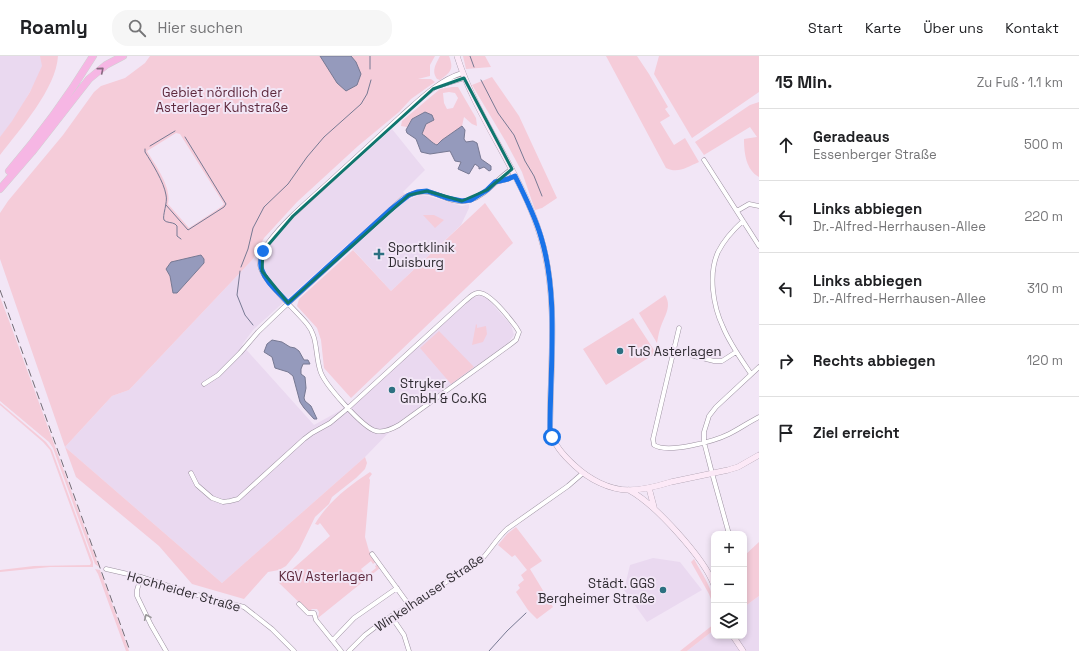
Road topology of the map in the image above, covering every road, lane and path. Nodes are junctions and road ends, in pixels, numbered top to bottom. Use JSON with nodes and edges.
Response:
{"nodes":[{"id":1,"x":93,"y":56,"type":"edge"},
{"id":2,"x":98,"y":56,"type":"edge"},
{"id":3,"x":123,"y":56,"type":"edge"},
{"id":4,"x":457,"y":56,"type":"edge"},
{"id":5,"x":463,"y":75,"type":"junction"},
{"id":6,"x":66,"y":109,"type":"junction"},
{"id":7,"x":704,"y":160,"type":"dead end"},
{"id":8,"x":512,"y":169,"type":"junction"},
{"id":9,"x":515,"y":176,"type":"junction"},
{"id":10,"x":0,"y":182,"type":"edge"},
{"id":11,"x":495,"y":182,"type":"junction"},
{"id":12,"x":0,"y":189,"type":"edge"},
{"id":13,"x":759,"y":206,"type":"edge"},
{"id":14,"x":737,"y":211,"type":"junction"},
{"id":15,"x":743,"y":221,"type":"junction"},
{"id":16,"x":759,"y":246,"type":"edge"},
{"id":17,"x":288,"y":303,"type":"junction"},
{"id":18,"x":679,"y":328,"type":"dead end"},
{"id":19,"x":674,"y":351,"type":"junction"},
{"id":20,"x":736,"y":352,"type":"junction"},
{"id":21,"x":759,"y":367,"type":"edge"},
{"id":22,"x":751,"y":374,"type":"junction"},
{"id":23,"x":204,"y":384,"type":"dead end"},
{"id":24,"x":348,"y":408,"type":"junction"},
{"id":25,"x":759,"y":417,"type":"edge"},
{"id":26,"x":704,"y":442,"type":"junction"},
{"id":27,"x":759,"y":455,"type":"edge"},
{"id":28,"x":191,"y":473,"type":"dead end"},
{"id":29,"x":583,"y":473,"type":"junction"},
{"id":30,"x":712,"y":473,"type":"junction"},
{"id":31,"x":646,"y":488,"type":"junction"},
{"id":32,"x":628,"y":490,"type":"junction"},
{"id":33,"x":646,"y":501,"type":"junction"},
{"id":34,"x":656,"y":510,"type":"junction"},
{"id":35,"x":728,"y":531,"type":"edge"},
{"id":36,"x":372,"y":554,"type":"dead end"},
{"id":37,"x":106,"y":569,"type":"dead end"},
{"id":38,"x":141,"y":577,"type":"junction"},
{"id":39,"x":711,"y":577,"type":"edge"},
{"id":40,"x":397,"y":588,"type":"junction"},
{"id":41,"x":299,"y":604,"type":"dead end"},
{"id":42,"x":410,"y":605,"type":"junction"},
{"id":43,"x":391,"y":616,"type":"junction"},
{"id":44,"x":736,"y":639,"type":"edge"},
{"id":45,"x":332,"y":640,"type":"junction"},
{"id":46,"x":293,"y":649,"type":"edge"},
{"id":47,"x":166,"y":651,"type":"edge"},
{"id":48,"x":287,"y":651,"type":"edge"},
{"id":49,"x":341,"y":651,"type":"edge"},
{"id":50,"x":349,"y":651,"type":"edge"},
{"id":51,"x":409,"y":651,"type":"edge"},
{"id":52,"x":743,"y":651,"type":"edge"}],
"edges":[{"from":1,"to":10,"type":"highway"},
{"from":2,"to":6,"type":"highway"},
{"from":6,"to":3,"type":"highway","one_way":true},
{"from":4,"to":5,"type":"main road"},
{"from":5,"to":8,"type":"main road"},
{"from":5,"to":17,"type":"street"},
{"from":6,"to":12,"type":"highway"},
{"from":7,"to":14,"type":"street"},
{"from":8,"to":9,"type":"main road"},
{"from":8,"to":11,"type":"street"},
{"from":9,"to":11,"type":"street"},
{"from":9,"to":29,"type":"main road"},
{"from":11,"to":17,"type":"street"},
{"from":13,"to":14,"type":"street"},
{"from":14,"to":15,"type":"street"},
{"from":15,"to":16,"type":"street"},
{"from":15,"to":20,"type":"street"},
{"from":17,"to":23,"type":"street"},
{"from":17,"to":24,"type":"street"},
{"from":18,"to":19,"type":"street"},
{"from":19,"to":20,"type":"street"},
{"from":19,"to":26,"type":"street"},
{"from":20,"to":22,"type":"street"},
{"from":21,"to":22,"type":"street"},
{"from":22,"to":26,"type":"street"},
{"from":24,"to":24,"type":"street"},
{"from":24,"to":28,"type":"street"},
{"from":25,"to":26,"type":"street"},
{"from":26,"to":30,"type":"street"},
{"from":27,"to":30,"type":"main road"},
{"from":29,"to":32,"type":"main road"},
{"from":29,"to":42,"type":"street","name":"Winkelhauser Straße"},
{"from":30,"to":31,"type":"main road"},
{"from":30,"to":35,"type":"street"},
{"from":31,"to":32,"type":"main road"},
{"from":31,"to":33,"type":"main road"},
{"from":31,"to":34,"type":"main road"},
{"from":32,"to":33,"type":"main road"},
{"from":33,"to":34,"type":"main road"},
{"from":34,"to":39,"type":"main road"},
{"from":36,"to":40,"type":"street"},
{"from":37,"to":38,"type":"street","name":"Hochheider Straße"},
{"from":38,"to":46,"type":"street","name":"Hochheider Straße"},
{"from":47,"to":38,"type":"street","one_way":true},
{"from":40,"to":42,"type":"street"},
{"from":40,"to":45,"type":"street"},
{"from":41,"to":45,"type":"street"},
{"from":42,"to":43,"type":"street","name":"Winkelhauser Straße"},
{"from":43,"to":50,"type":"street","name":"Winkelhauser Straße"},
{"from":43,"to":51,"type":"street"},
{"from":44,"to":52,"type":"main road"},
{"from":45,"to":49,"type":"street"},
{"from":46,"to":48,"type":"street"}]}
